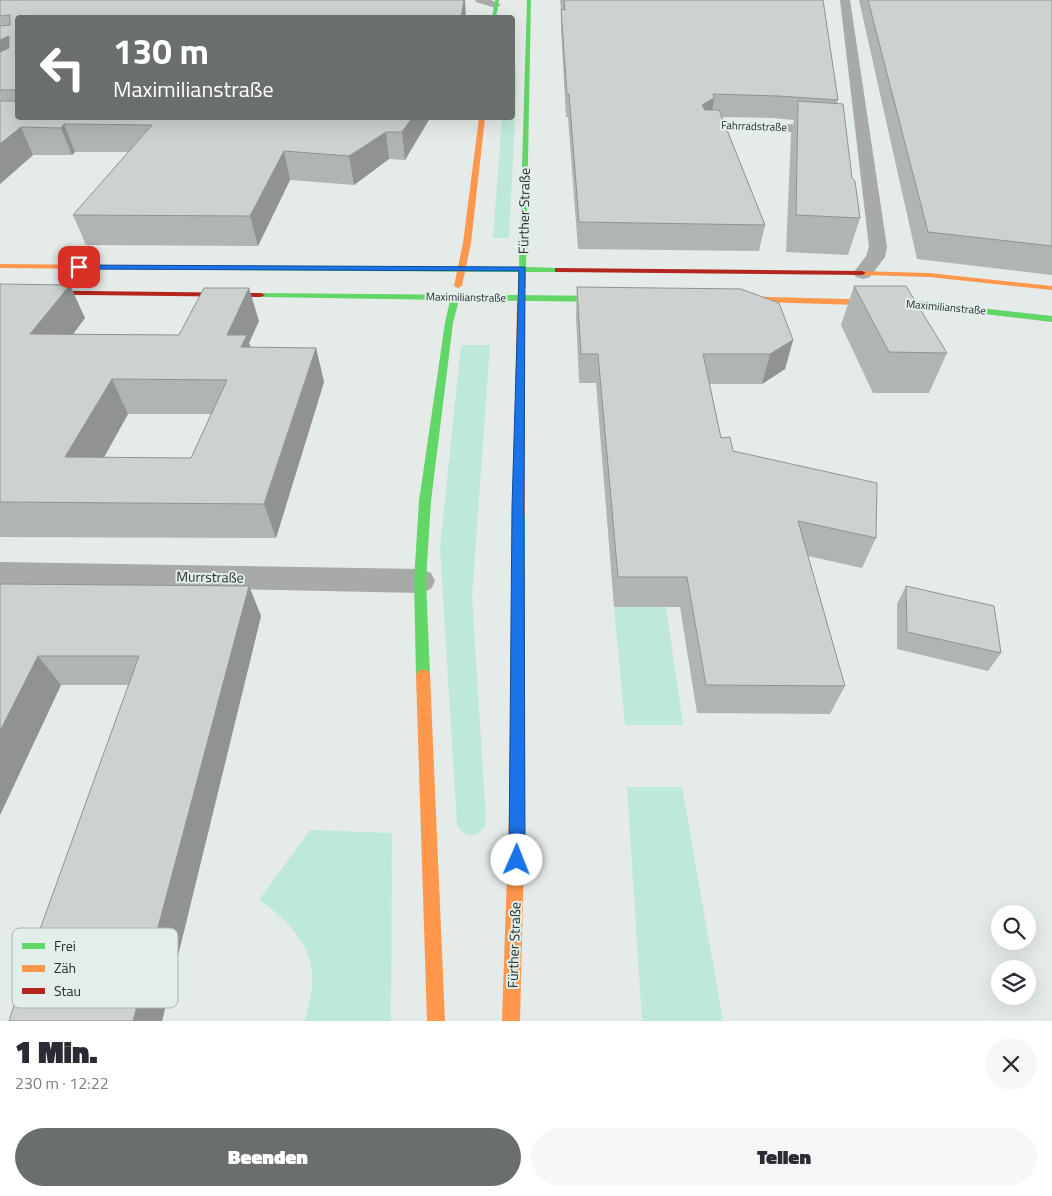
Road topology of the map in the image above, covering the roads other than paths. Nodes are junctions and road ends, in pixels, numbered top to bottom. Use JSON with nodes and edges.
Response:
{"nodes":[{"id":1,"x":480,"y":0,"type":"edge"},
{"id":2,"x":529,"y":0,"type":"edge"},
{"id":3,"x":845,"y":0,"type":"edge"},
{"id":4,"x":496,"y":2,"type":"edge"},
{"id":5,"x":494,"y":15,"type":"edge"},
{"id":6,"x":482,"y":120,"type":"edge"},
{"id":7,"x":706,"y":129,"type":"edge"},
{"id":8,"x":863,"y":133,"type":"junction"},
{"id":9,"x":0,"y":266,"type":"edge"},
{"id":10,"x":462,"y":268,"type":"junction"},
{"id":11,"x":523,"y":269,"type":"junction"},
{"id":12,"x":863,"y":273,"type":"junction"},
{"id":13,"x":1052,"y":288,"type":"edge"},
{"id":14,"x":0,"y":292,"type":"edge"},
{"id":15,"x":455,"y":297,"type":"junction"},
{"id":16,"x":521,"y":298,"type":"junction"},
{"id":17,"x":623,"y":299,"type":"edge"},
{"id":18,"x":717,"y":299,"type":"edge"},
{"id":19,"x":1052,"y":319,"type":"edge"},
{"id":20,"x":0,"y":573,"type":"edge"},
{"id":21,"x":420,"y":581,"type":"junction"},
{"id":22,"x":436,"y":1021,"type":"edge"},
{"id":23,"x":511,"y":1021,"type":"edge"}],
"edges":[{"from":1,"to":4,"type":"street"},
{"from":2,"to":11,"type":"main road","name":"Fürther Straße"},
{"from":3,"to":8,"type":"street"},
{"from":4,"to":5,"type":"main road"},
{"from":6,"to":10,"type":"main road"},
{"from":7,"to":8,"type":"street","name":"Fahrradstraße"},
{"from":8,"to":12,"type":"street"},
{"from":9,"to":10,"type":"main road"},
{"from":10,"to":11,"type":"main road"},
{"from":10,"to":15,"type":"main road"},
{"from":11,"to":12,"type":"main road"},
{"from":11,"to":16,"type":"main road","name":"Fürther Straße"},
{"from":12,"to":13,"type":"main road"},
{"from":14,"to":15,"type":"main road","name":"Maximilianstraße"},
{"from":15,"to":16,"type":"main road","name":"Maximilianstraße"},
{"from":15,"to":21,"type":"main road"},
{"from":16,"to":17,"type":"main road","name":"Maximilianstraße"},
{"from":16,"to":23,"type":"main road","name":"Fürther Straße"},
{"from":18,"to":19,"type":"main road","name":"Maximilianstraße"},
{"from":20,"to":21,"type":"street","name":"Murrstraße"},
{"from":21,"to":22,"type":"main road"}]}
